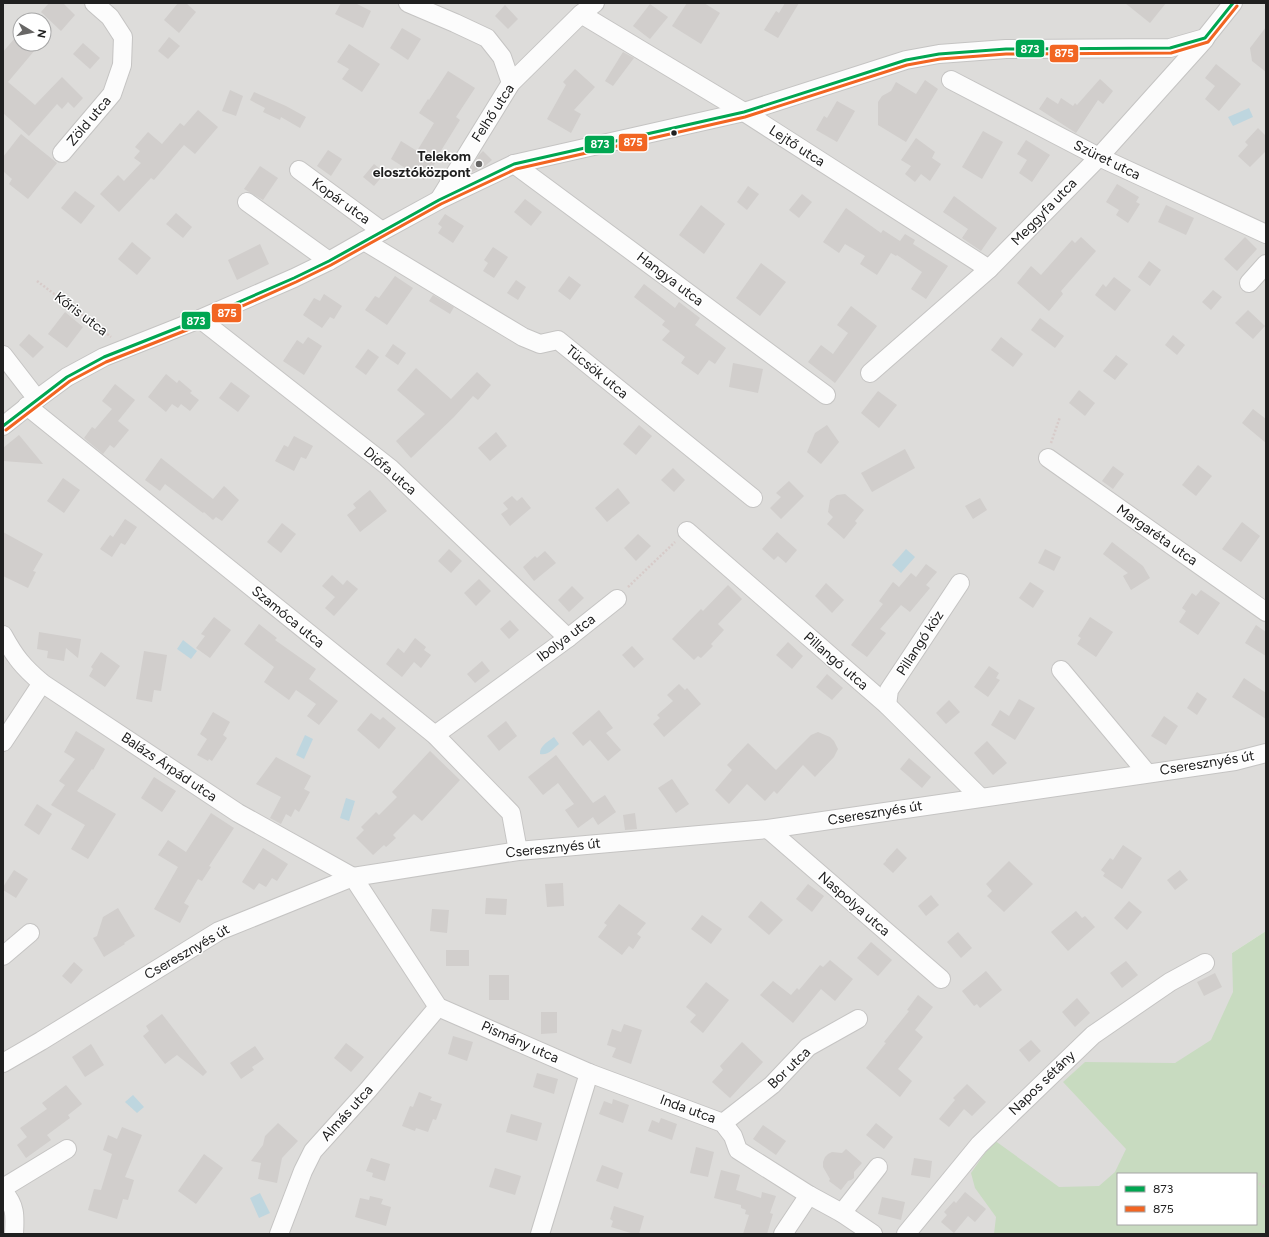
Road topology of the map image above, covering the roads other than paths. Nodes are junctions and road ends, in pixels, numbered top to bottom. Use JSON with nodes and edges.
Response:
{"nodes":[{"id":1,"x":94,"y":3,"type":"edge"},
{"id":2,"x":408,"y":3,"type":"edge"},
{"id":3,"x":1233,"y":3,"type":"edge"},
{"id":4,"x":588,"y":9,"type":"edge"},
{"id":5,"x":1205,"y":38,"type":"junction"},
{"id":6,"x":951,"y":80,"type":"dead end"},
{"id":7,"x":511,"y":83,"type":"junction"},
{"id":8,"x":744,"y":112,"type":"junction"},
{"id":9,"x":62,"y":153,"type":"dead end"},
{"id":10,"x":1099,"y":157,"type":"junction"},
{"id":11,"x":514,"y":164,"type":"junction"},
{"id":12,"x":299,"y":170,"type":"dead end"},
{"id":13,"x":439,"y":200,"type":"junction"},
{"id":14,"x":247,"y":202,"type":"dead end"},
{"id":15,"x":382,"y":231,"type":"junction"},
{"id":16,"x":1266,"y":234,"type":"edge"},
{"id":17,"x":364,"y":240,"type":"junction"},
{"id":18,"x":329,"y":261,"type":"junction"},
{"id":19,"x":1266,"y":264,"type":"edge"},
{"id":20,"x":989,"y":269,"type":"junction"},
{"id":21,"x":1249,"y":283,"type":"dead end"},
{"id":22,"x":200,"y":319,"type":"junction"},
{"id":23,"x":3,"y":356,"type":"edge"},
{"id":24,"x":870,"y":373,"type":"dead end"},
{"id":25,"x":826,"y":395,"type":"dead end"},
{"id":26,"x":32,"y":402,"type":"junction"},
{"id":27,"x":3,"y":426,"type":"edge"},
{"id":28,"x":1048,"y":458,"type":"road end"},
{"id":29,"x":753,"y":498,"type":"dead end"},
{"id":30,"x":687,"y":530,"type":"road end"},
{"id":31,"x":960,"y":583,"type":"dead end"},
{"id":32,"x":617,"y":599,"type":"road end"},
{"id":33,"x":1266,"y":612,"type":"edge"},
{"id":34,"x":3,"y":636,"type":"edge"},
{"id":35,"x":568,"y":638,"type":"junction"},
{"id":36,"x":1061,"y":670,"type":"dead end"},
{"id":37,"x":42,"y":683,"type":"junction"},
{"id":38,"x":887,"y":705,"type":"junction"},
{"id":39,"x":435,"y":735,"type":"junction"},
{"id":40,"x":3,"y":742,"type":"edge"},
{"id":41,"x":1266,"y":753,"type":"edge"},
{"id":42,"x":1147,"y":773,"type":"junction"},
{"id":43,"x":980,"y":797,"type":"junction"},
{"id":44,"x":768,"y":829,"type":"junction"},
{"id":45,"x":518,"y":851,"type":"junction"},
{"id":46,"x":353,"y":877,"type":"junction"},
{"id":47,"x":30,"y":933,"type":"dead end"},
{"id":48,"x":3,"y":956,"type":"edge"},
{"id":49,"x":1205,"y":963,"type":"dead end"},
{"id":50,"x":940,"y":979,"type":"dead end"},
{"id":51,"x":438,"y":1007,"type":"junction"},
{"id":52,"x":858,"y":1019,"type":"dead end"},
{"id":53,"x":3,"y":1063,"type":"edge"},
{"id":54,"x":589,"y":1073,"type":"junction"},
{"id":55,"x":723,"y":1123,"type":"junction"},
{"id":56,"x":67,"y":1149,"type":"dead end"},
{"id":57,"x":878,"y":1167,"type":"dead end"},
{"id":58,"x":3,"y":1188,"type":"edge"},
{"id":59,"x":3,"y":1191,"type":"edge"},
{"id":60,"x":809,"y":1195,"type":"junction"},
{"id":61,"x":842,"y":1213,"type":"junction"},
{"id":62,"x":14,"y":1234,"type":"edge"},
{"id":63,"x":279,"y":1234,"type":"edge"},
{"id":64,"x":540,"y":1234,"type":"edge"},
{"id":65,"x":783,"y":1234,"type":"edge"},
{"id":66,"x":872,"y":1234,"type":"edge"},
{"id":67,"x":906,"y":1234,"type":"edge"}],
"edges":[{"from":1,"to":9,"type":"street","name":"Zöld utca"},
{"from":2,"to":7,"type":"street"},
{"from":3,"to":5,"type":"street","name":"Meggyfa utca"},
{"from":4,"to":7,"type":"street","name":"Felhő utca"},
{"from":4,"to":8,"type":"street","name":"Lejtő utca"},
{"from":5,"to":8,"type":"street"},
{"from":5,"to":10,"type":"street","name":"Meggyfa utca"},
{"from":6,"to":10,"type":"street","name":"Szüret utca"},
{"from":7,"to":13,"type":"street","name":"Felhő utca"},
{"from":8,"to":11,"type":"street"},
{"from":8,"to":20,"type":"street","name":"Lejtő utca"},
{"from":10,"to":16,"type":"street","name":"Szüret utca"},
{"from":10,"to":20,"type":"street","name":"Meggyfa utca"},
{"from":11,"to":13,"type":"street"},
{"from":11,"to":25,"type":"street","name":"Hangya utca"},
{"from":12,"to":15,"type":"street","name":"Kopár utca"},
{"from":13,"to":15,"type":"street"},
{"from":14,"to":18,"type":"street"},
{"from":15,"to":17,"type":"street"},
{"from":17,"to":18,"type":"street"},
{"from":17,"to":29,"type":"street","name":"Tücsök utca"},
{"from":18,"to":22,"type":"street"},
{"from":19,"to":21,"type":"street"},
{"from":20,"to":24,"type":"street","name":"Meggyfa utca"},
{"from":22,"to":26,"type":"street"},
{"from":22,"to":35,"type":"street","name":"Diófa utca"},
{"from":23,"to":26,"type":"street","name":"Szamóca utca"},
{"from":26,"to":27,"type":"street"},
{"from":26,"to":39,"type":"street","name":"Szamóca utca"},
{"from":28,"to":33,"type":"street","name":"Margaréta utca"},
{"from":30,"to":38,"type":"street","name":"Pillangó utca"},
{"from":31,"to":38,"type":"street","name":"Pillangó köz"},
{"from":32,"to":35,"type":"street","name":"Ibolya utca"},
{"from":34,"to":37,"type":"street","name":"Balázs Árpád utca"},
{"from":35,"to":39,"type":"street","name":"Ibolya utca"},
{"from":36,"to":42,"type":"street","name":"Cseresznyés út"},
{"from":37,"to":40,"type":"street"},
{"from":37,"to":46,"type":"street","name":"Balázs Árpád utca"},
{"from":38,"to":43,"type":"street","name":"Pillangó utca"},
{"from":39,"to":45,"type":"street","name":"Szamóca utca"},
{"from":41,"to":42,"type":"street","name":"Cseresznyés út"},
{"from":42,"to":43,"type":"street","name":"Cseresznyés út"},
{"from":43,"to":44,"type":"street","name":"Cseresznyés út"},
{"from":44,"to":45,"type":"street","name":"Cseresznyés út"},
{"from":44,"to":50,"type":"street","name":"Naspolya utca"},
{"from":45,"to":46,"type":"street","name":"Cseresznyés út"},
{"from":46,"to":51,"type":"street"},
{"from":46,"to":53,"type":"street","name":"Cseresznyés út"},
{"from":47,"to":48,"type":"street"},
{"from":49,"to":67,"type":"street","name":"Napos sétány"},
{"from":51,"to":54,"type":"street","name":"Pismány utca"},
{"from":51,"to":63,"type":"street","name":"Almás utca"},
{"from":52,"to":55,"type":"street","name":"Bor utca"},
{"from":54,"to":55,"type":"street","name":"Inda utca"},
{"from":54,"to":64,"type":"street"},
{"from":55,"to":60,"type":"street","name":"Inda utca"},
{"from":56,"to":58,"type":"street"},
{"from":57,"to":61,"type":"street"},
{"from":59,"to":62,"type":"street"},
{"from":60,"to":61,"type":"street","name":"Inda utca"},
{"from":60,"to":65,"type":"street"},
{"from":61,"to":66,"type":"street","name":"Inda utca"}]}
